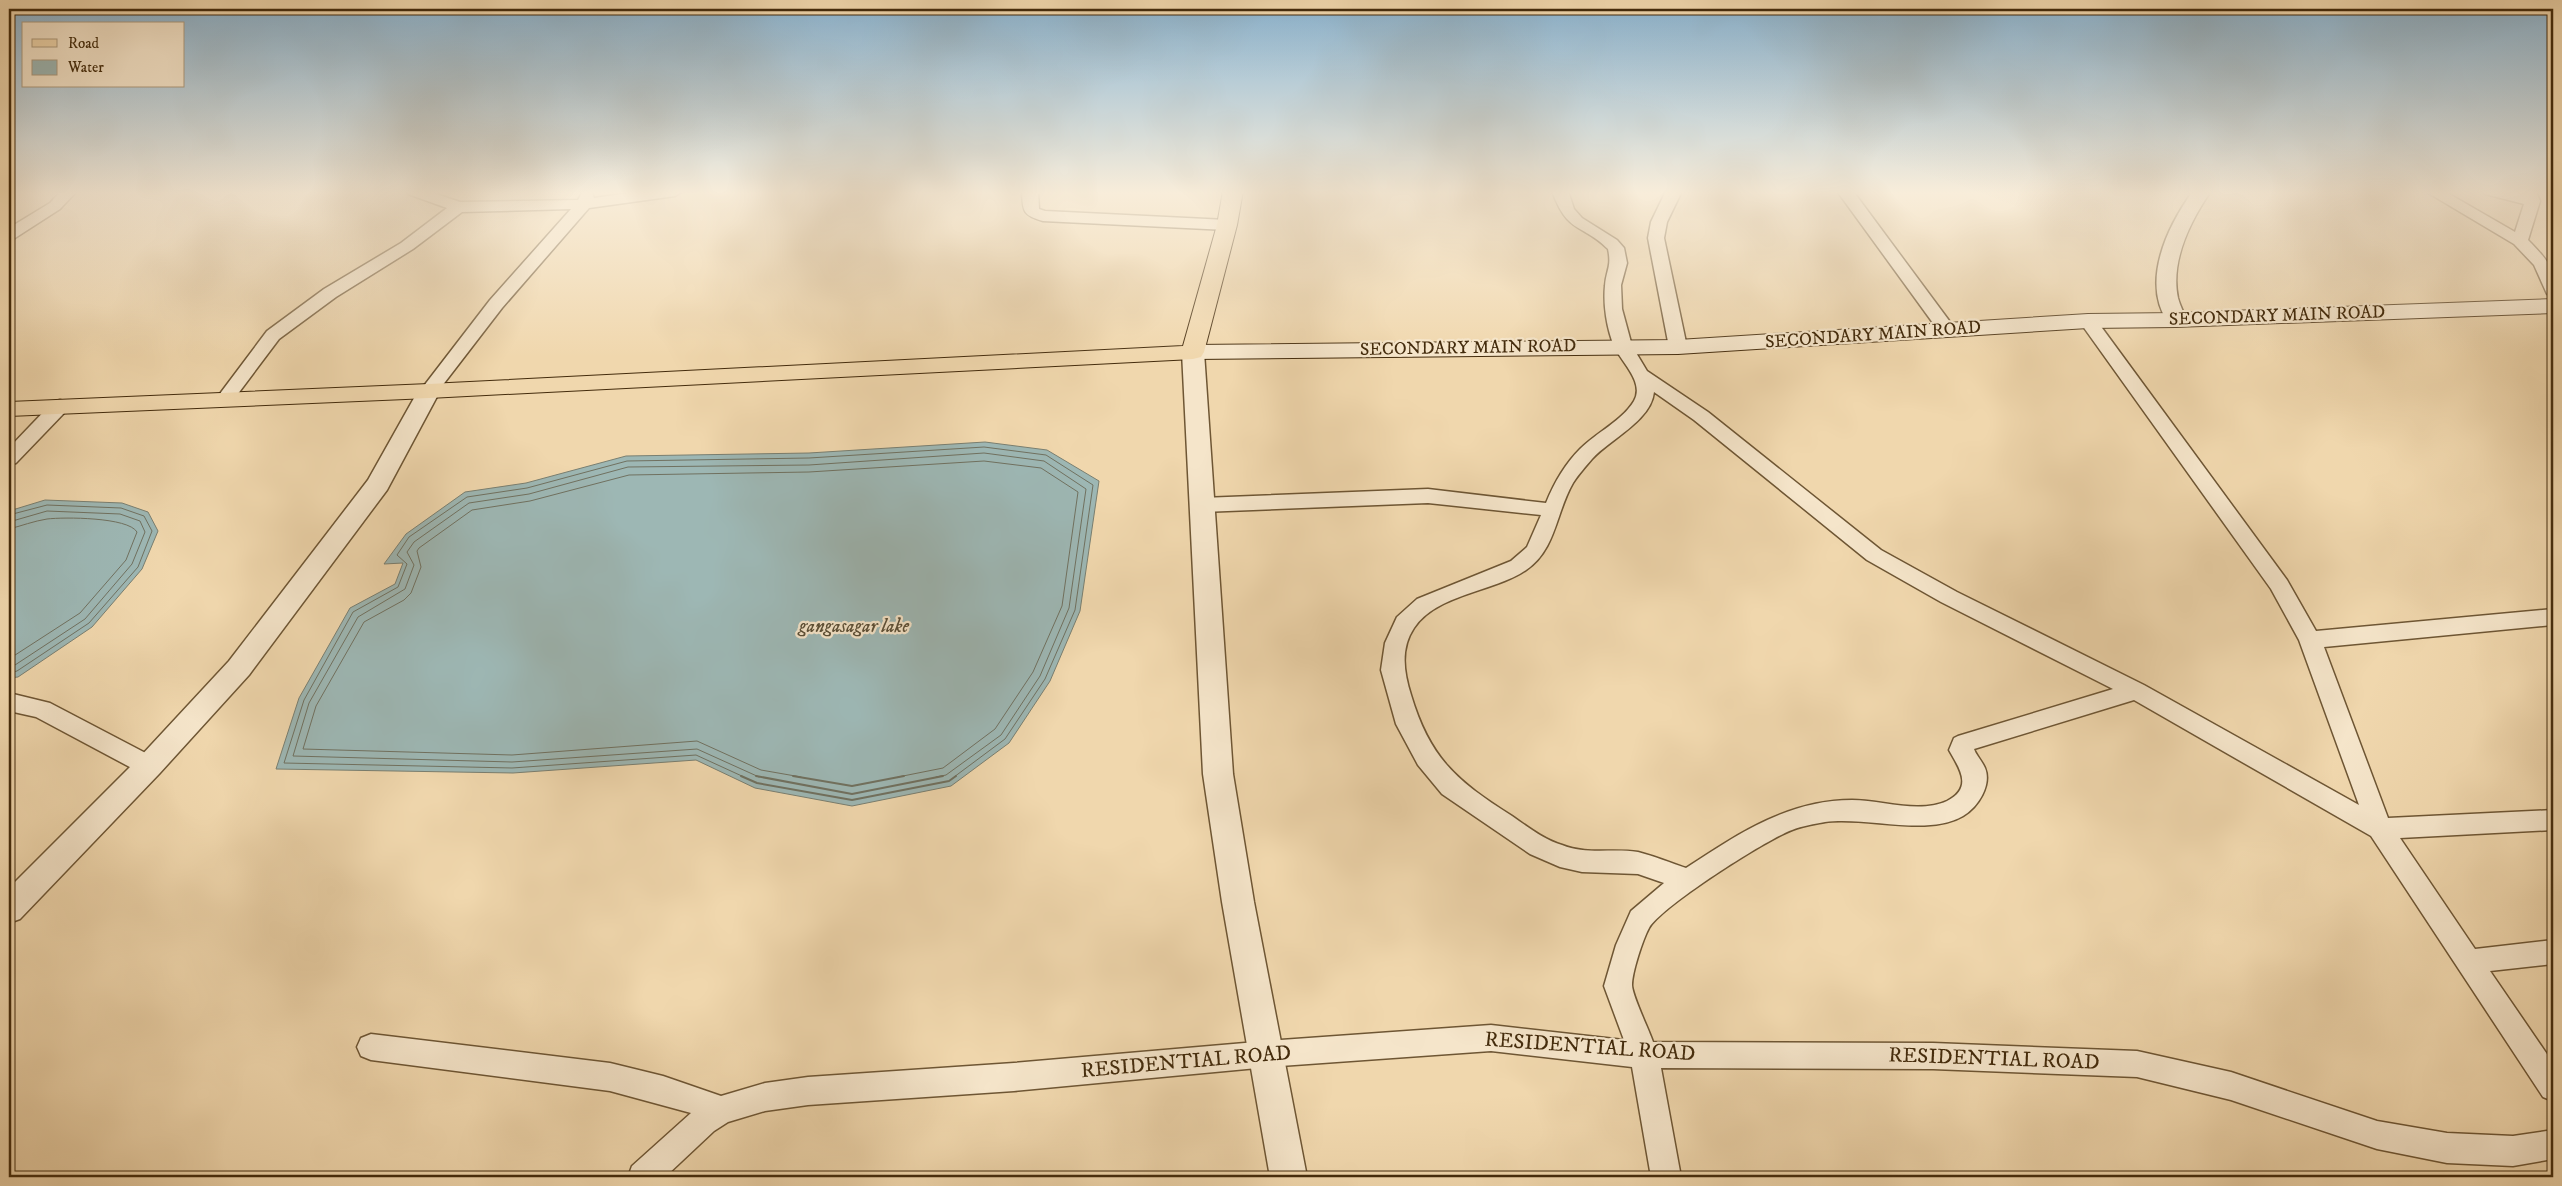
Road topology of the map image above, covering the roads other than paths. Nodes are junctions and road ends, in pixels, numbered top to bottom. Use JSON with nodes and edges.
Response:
{"nodes":[{"id":1,"x":406,"y":246,"type":"edge"},
{"id":2,"x":545,"y":246,"type":"edge"},
{"id":3,"x":1221,"y":246,"type":"edge"},
{"id":4,"x":1614,"y":246,"type":"edge"},
{"id":5,"x":1658,"y":246,"type":"edge"},
{"id":6,"x":1886,"y":246,"type":"edge"},
{"id":7,"x":2174,"y":246,"type":"edge"},
{"id":8,"x":2525,"y":246,"type":"edge"},
{"id":9,"x":2553,"y":290,"type":"edge"},
{"id":10,"x":2553,"y":306,"type":"edge"},
{"id":11,"x":2176,"y":320,"type":"junction"},
{"id":12,"x":2088,"y":321,"type":"junction"},
{"id":13,"x":1947,"y":330,"type":"junction"},
{"id":14,"x":1623,"y":346,"type":"junction"},
{"id":15,"x":1678,"y":347,"type":"junction"},
{"id":16,"x":1192,"y":352,"type":"junction"},
{"id":17,"x":1641,"y":375,"type":"junction"},
{"id":18,"x":429,"y":391,"type":"junction"},
{"id":19,"x":225,"y":399,"type":"junction"},
{"id":20,"x":60,"y":406,"type":"junction"},
{"id":21,"x":9,"y":409,"type":"edge"},
{"id":22,"x":9,"y":458,"type":"edge"},
{"id":23,"x":1202,"y":505,"type":"junction"},
{"id":24,"x":1553,"y":510,"type":"junction"},
{"id":25,"x":2553,"y":617,"type":"edge"},
{"id":26,"x":2310,"y":640,"type":"junction"},
{"id":27,"x":2136,"y":691,"type":"junction"},
{"id":28,"x":9,"y":702,"type":"edge"},
{"id":29,"x":149,"y":766,"type":"junction"},
{"id":30,"x":2553,"y":820,"type":"edge"},
{"id":31,"x":2380,"y":828,"type":"junction"},
{"id":32,"x":1689,"y":880,"type":"junction"},
{"id":33,"x":9,"y":909,"type":"edge"},
{"id":34,"x":2553,"y":952,"type":"edge"},
{"id":35,"x":2471,"y":961,"type":"junction"},
{"id":36,"x":371,"y":1047,"type":"dead end"},
{"id":37,"x":1268,"y":1054,"type":"junction"},
{"id":38,"x":1644,"y":1055,"type":"junction"},
{"id":39,"x":2553,"y":1087,"type":"edge"},
{"id":40,"x":721,"y":1110,"type":"junction"},
{"id":41,"x":2553,"y":1145,"type":"edge"},
{"id":42,"x":643,"y":1177,"type":"edge"},
{"id":43,"x":1289,"y":1177,"type":"edge"},
{"id":44,"x":1666,"y":1177,"type":"edge"}],
"edges":[{"from":1,"to":19,"type":"street"},
{"from":2,"to":18,"type":"street"},
{"from":3,"to":16,"type":"main road"},
{"from":4,"to":14,"type":"street"},
{"from":5,"to":15,"type":"street"},
{"from":6,"to":13,"type":"street"},
{"from":7,"to":11,"type":"street"},
{"from":8,"to":9,"type":"street"},
{"from":10,"to":11,"type":"main road","name":"SECONDARY MAIN ROAD"},
{"from":11,"to":12,"type":"main road","name":"SECONDARY MAIN ROAD"},
{"from":12,"to":13,"type":"main road","name":"SECONDARY MAIN ROAD"},
{"from":12,"to":26,"type":"street"},
{"from":13,"to":15,"type":"main road","name":"SECONDARY MAIN ROAD"},
{"from":14,"to":15,"type":"main road","name":"SECONDARY MAIN ROAD"},
{"from":14,"to":16,"type":"main road","name":"SECONDARY MAIN ROAD"},
{"from":14,"to":17,"type":"street"},
{"from":16,"to":18,"type":"main road"},
{"from":16,"to":23,"type":"street"},
{"from":17,"to":24,"type":"street"},
{"from":17,"to":27,"type":"street"},
{"from":18,"to":19,"type":"main road"},
{"from":18,"to":29,"type":"street"},
{"from":19,"to":20,"type":"main road"},
{"from":20,"to":21,"type":"main road"},
{"from":20,"to":22,"type":"street"},
{"from":23,"to":24,"type":"street"},
{"from":23,"to":37,"type":"street"},
{"from":24,"to":32,"type":"street"},
{"from":25,"to":26,"type":"street"},
{"from":26,"to":31,"type":"street"},
{"from":27,"to":31,"type":"street"},
{"from":27,"to":32,"type":"street"},
{"from":28,"to":29,"type":"street"},
{"from":29,"to":33,"type":"street"},
{"from":30,"to":31,"type":"street"},
{"from":31,"to":35,"type":"street"},
{"from":32,"to":38,"type":"street"},
{"from":34,"to":35,"type":"street"},
{"from":35,"to":39,"type":"street"},
{"from":36,"to":40,"type":"street"},
{"from":37,"to":38,"type":"street","name":"RESIDENTIAL ROAD"},
{"from":37,"to":40,"type":"street","name":"RESIDENTIAL ROAD"},
{"from":37,"to":43,"type":"street"},
{"from":38,"to":41,"type":"street","name":"RESIDENTIAL ROAD"},
{"from":38,"to":44,"type":"street"},
{"from":40,"to":42,"type":"street","name":"RESIDENTIAL ROAD"}]}
